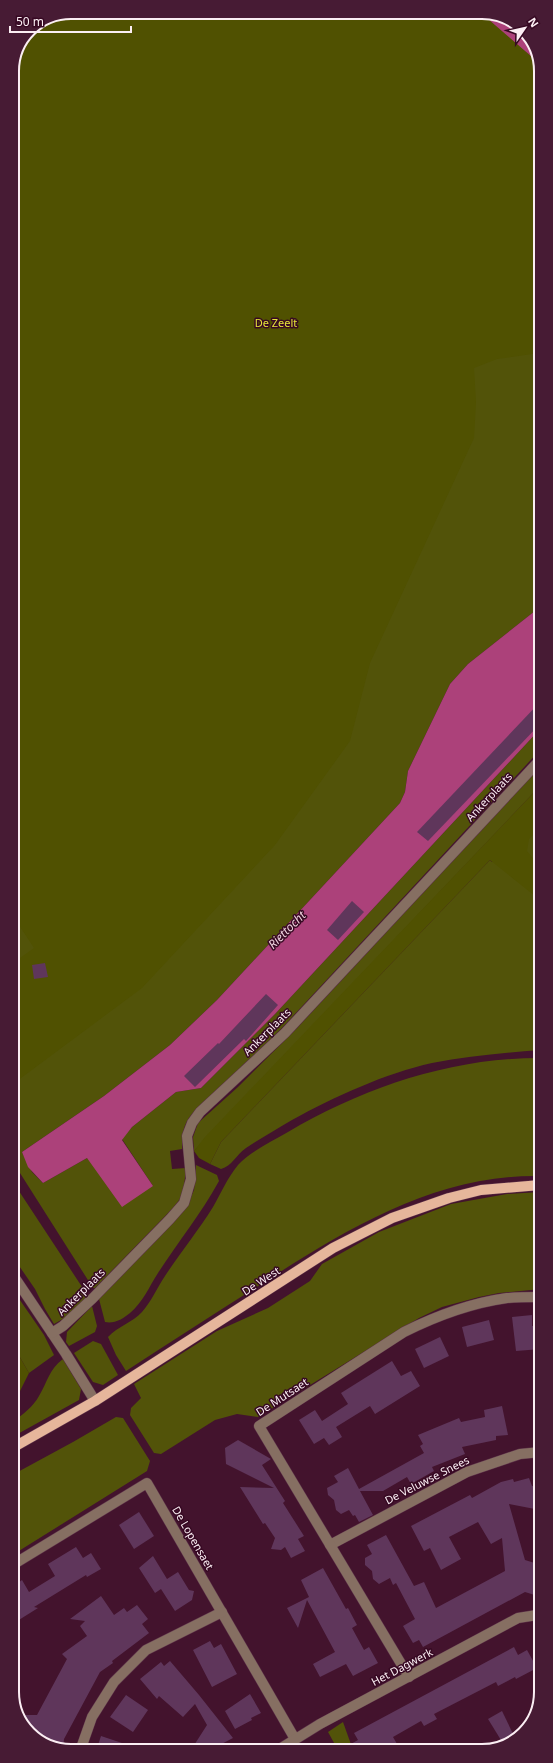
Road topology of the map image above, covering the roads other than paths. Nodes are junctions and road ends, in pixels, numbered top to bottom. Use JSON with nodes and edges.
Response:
{"nodes":[{"id":1,"x":534,"y":766,"type":"edge"},
{"id":2,"x":534,"y":1185,"type":"edge"},
{"id":3,"x":19,"y":1283,"type":"edge"},
{"id":4,"x":534,"y":1297,"type":"edge"},
{"id":5,"x":52,"y":1333,"type":"junction"},
{"id":6,"x":95,"y":1401,"type":"junction"},
{"id":7,"x":19,"y":1444,"type":"edge"},
{"id":8,"x":534,"y":1453,"type":"edge"},
{"id":9,"x":330,"y":1544,"type":"junction"},
{"id":10,"x":19,"y":1561,"type":"edge"},
{"id":11,"x":222,"y":1612,"type":"junction"},
{"id":12,"x":534,"y":1616,"type":"edge"},
{"id":13,"x":409,"y":1676,"type":"junction"},
{"id":14,"x":295,"y":1739,"type":"junction"},
{"id":15,"x":82,"y":1744,"type":"edge"},
{"id":16,"x":287,"y":1744,"type":"edge"}],
"edges":[{"from":1,"to":5,"type":"street","name":"Ankerplaats"},
{"from":2,"to":6,"type":"main road","name":"De West"},
{"from":3,"to":5,"type":"street"},
{"from":4,"to":9,"type":"street","name":"De Mutsaet"},
{"from":5,"to":6,"type":"street"},
{"from":6,"to":7,"type":"main road","name":"De West"},
{"from":8,"to":9,"type":"street","name":"De Veluwse Snees"},
{"from":9,"to":13,"type":"street","name":"De Mutsaet"},
{"from":10,"to":11,"type":"street","name":"De Lopensaet"},
{"from":11,"to":14,"type":"street","name":"De Lopensaet"},
{"from":11,"to":15,"type":"street"},
{"from":12,"to":13,"type":"street","name":"Het Dagwerk"},
{"from":13,"to":14,"type":"street","name":"Het Dagwerk"},
{"from":14,"to":16,"type":"street","name":"Het Dagwerk"}]}
